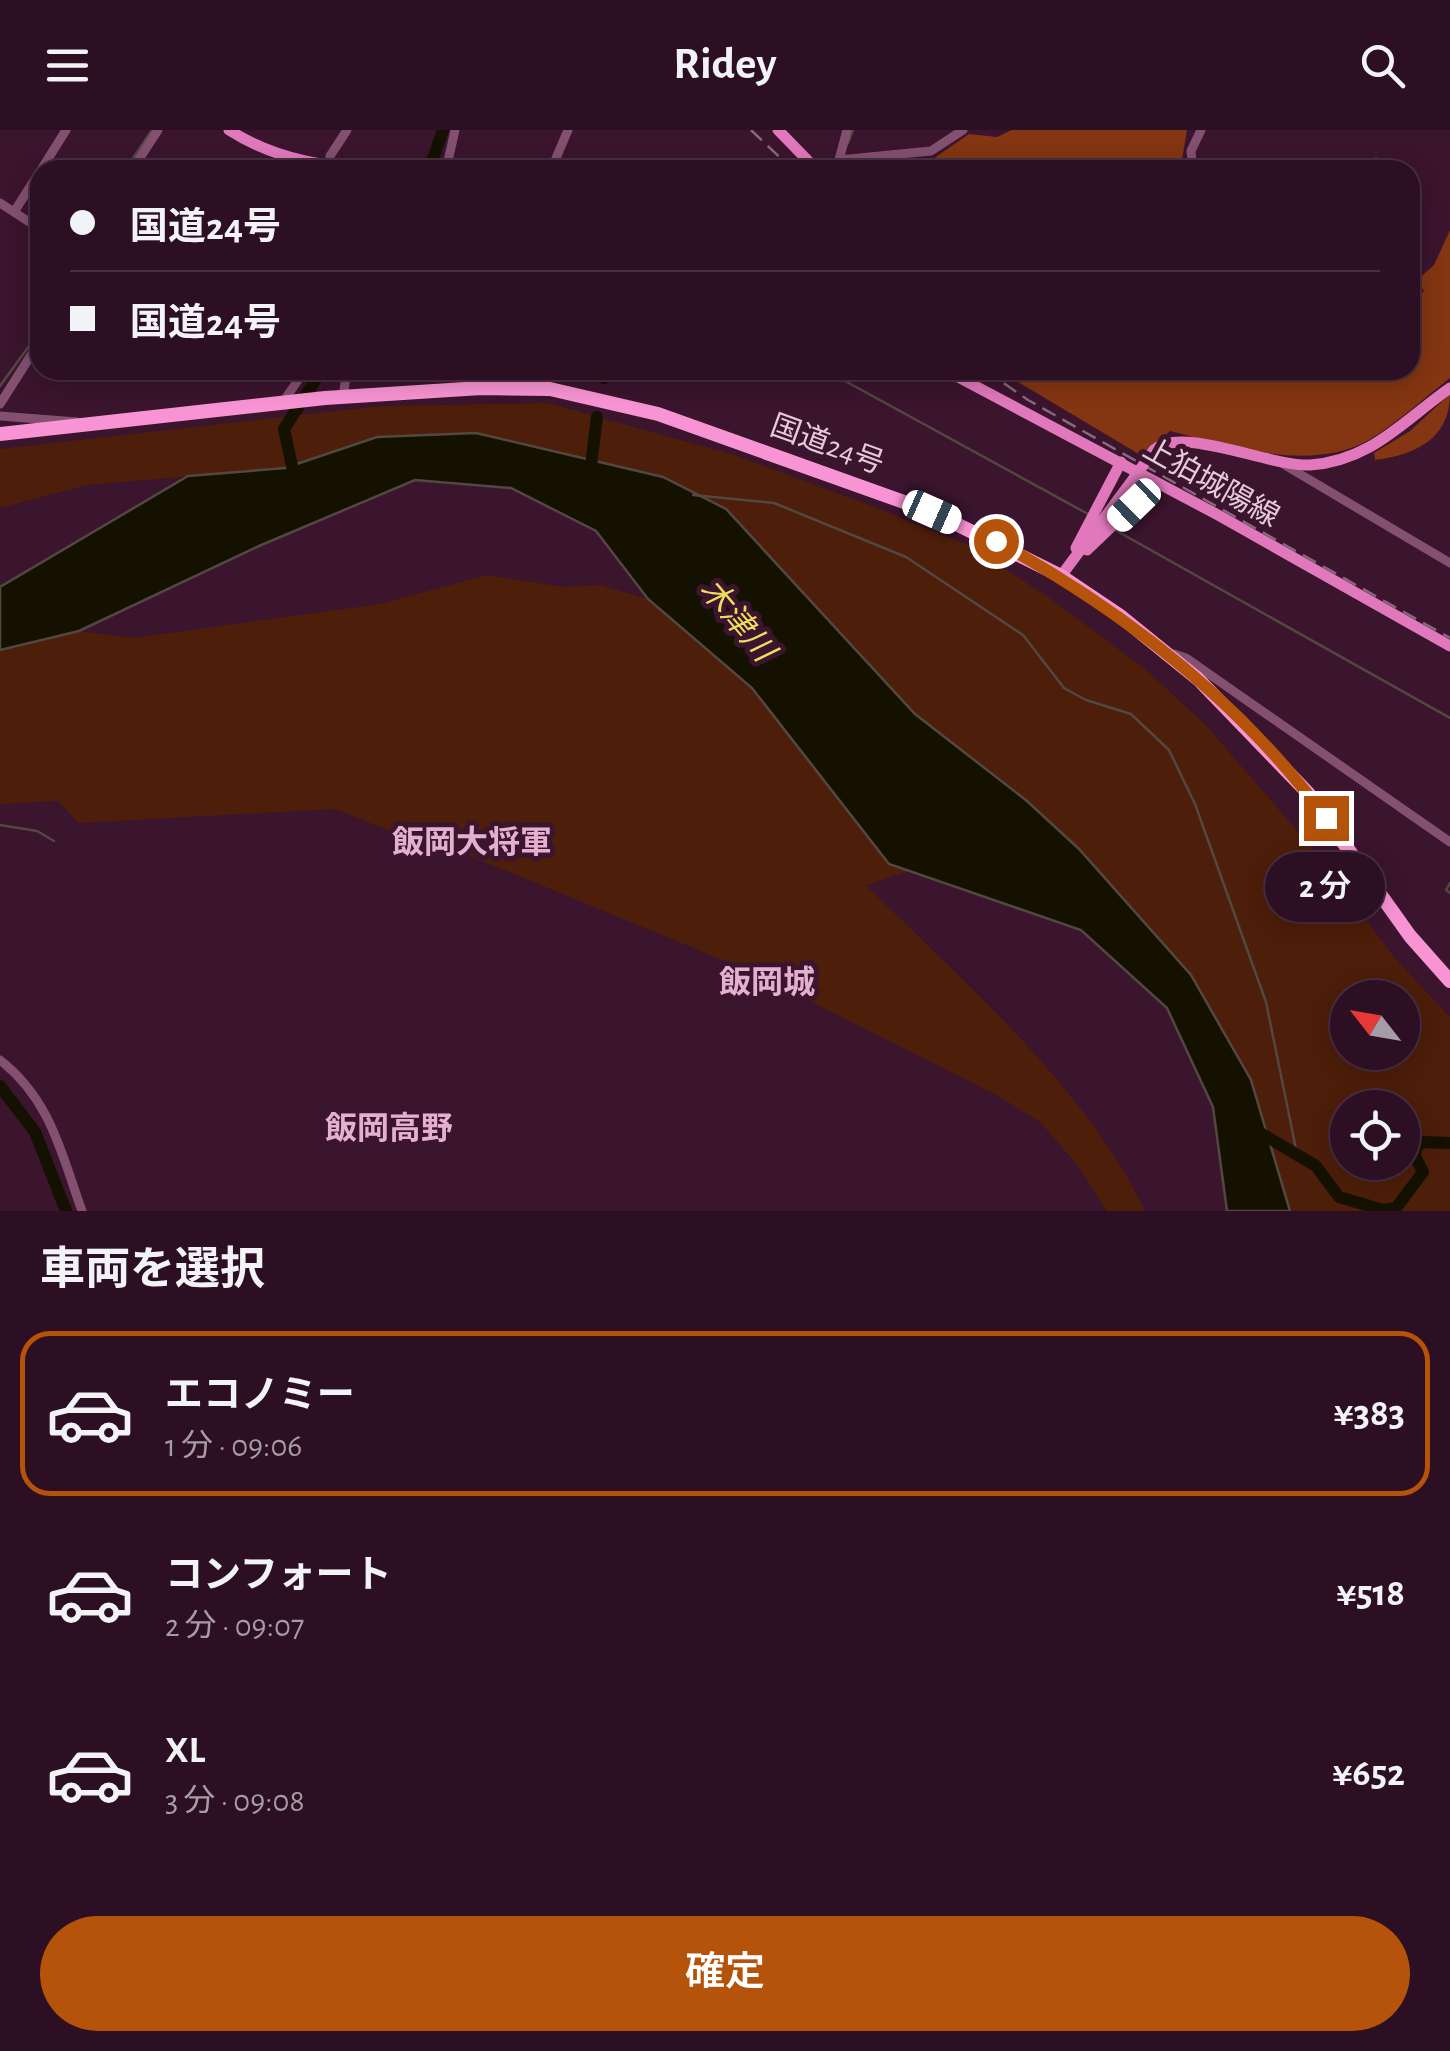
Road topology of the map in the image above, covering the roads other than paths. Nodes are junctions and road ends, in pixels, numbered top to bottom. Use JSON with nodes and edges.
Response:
{"nodes":[{"id":1,"x":66,"y":130,"type":"edge"},
{"id":2,"x":158,"y":130,"type":"edge"},
{"id":3,"x":229,"y":130,"type":"edge"},
{"id":4,"x":347,"y":130,"type":"edge"},
{"id":5,"x":455,"y":130,"type":"edge"},
{"id":6,"x":568,"y":130,"type":"edge"},
{"id":7,"x":778,"y":130,"type":"edge"},
{"id":8,"x":846,"y":130,"type":"edge"},
{"id":9,"x":963,"y":130,"type":"edge"},
{"id":10,"x":1200,"y":130,"type":"edge"},
{"id":11,"x":330,"y":156,"type":"dead end"},
{"id":12,"x":46,"y":160,"type":"edge"},
{"id":13,"x":138,"y":160,"type":"edge"},
{"id":14,"x":298,"y":160,"type":"edge"},
{"id":15,"x":446,"y":160,"type":"edge"},
{"id":16,"x":555,"y":160,"type":"edge"},
{"id":17,"x":806,"y":160,"type":"edge"},
{"id":18,"x":839,"y":160,"type":"joint"},
{"id":19,"x":1192,"y":160,"type":"edge"},
{"id":20,"x":30,"y":186,"type":"edge"},
{"id":21,"x":0,"y":203,"type":"edge"},
{"id":22,"x":14,"y":212,"type":"junction"},
{"id":23,"x":30,"y":222,"type":"edge"},
{"id":24,"x":30,"y":357,"type":"edge"},
{"id":25,"x":299,"y":380,"type":"edge"},
{"id":26,"x":346,"y":380,"type":"edge"},
{"id":27,"x":965,"y":380,"type":"edge"},
{"id":28,"x":1450,"y":388,"type":"edge"},
{"id":29,"x":343,"y":397,"type":"junction"},
{"id":30,"x":285,"y":402,"type":"junction"},
{"id":31,"x":0,"y":404,"type":"edge"},
{"id":32,"x":0,"y":416,"type":"edge"},
{"id":33,"x":84,"y":425,"type":"junction"},
{"id":34,"x":0,"y":434,"type":"edge"},
{"id":35,"x":1120,"y":462,"type":"junction"},
{"id":36,"x":1283,"y":464,"type":"junction"},
{"id":37,"x":1157,"y":483,"type":"junction"},
{"id":38,"x":1074,"y":557,"type":"junction"},
{"id":39,"x":1450,"y":563,"type":"edge"},
{"id":40,"x":1061,"y":576,"type":"junction"},
{"id":41,"x":1450,"y":646,"type":"edge"},
{"id":42,"x":1166,"y":652,"type":"junction"},
{"id":43,"x":1450,"y":842,"type":"edge"},
{"id":44,"x":1450,"y":982,"type":"edge"},
{"id":45,"x":0,"y":1060,"type":"edge"},
{"id":46,"x":82,"y":1211,"type":"edge"}],
"edges":[{"from":1,"to":12,"type":"street"},
{"from":2,"to":13,"type":"street"},
{"from":3,"to":14,"type":"main road"},
{"from":4,"to":11,"type":"street"},
{"from":5,"to":15,"type":"street"},
{"from":6,"to":16,"type":"street"},
{"from":7,"to":17,"type":"main road"},
{"from":8,"to":18,"type":"street"},
{"from":9,"to":18,"type":"street"},
{"from":10,"to":19,"type":"street"},
{"from":20,"to":22,"type":"street"},
{"from":21,"to":22,"type":"street"},
{"from":22,"to":23,"type":"street"},
{"from":24,"to":31,"type":"street"},
{"from":25,"to":30,"type":"street"},
{"from":26,"to":29,"type":"street"},
{"from":27,"to":35,"type":"main road","name":"上狛城陽線"},
{"from":28,"to":36,"type":"main road"},
{"from":29,"to":30,"type":"highway","name":"国道24号"},
{"from":29,"to":40,"type":"highway","name":"国道24号"},
{"from":30,"to":33,"type":"highway","name":"国道24号"},
{"from":32,"to":33,"type":"street"},
{"from":33,"to":34,"type":"highway","name":"国道24号"},
{"from":35,"to":37,"type":"main road","name":"上狛城陽線"},
{"from":35,"to":38,"type":"main road"},
{"from":36,"to":38,"type":"main road","bridge":true},
{"from":36,"to":39,"type":"street"},
{"from":37,"to":38,"type":"main road"},
{"from":37,"to":41,"type":"main road","name":"上狛城陽線"},
{"from":38,"to":40,"type":"main road"},
{"from":40,"to":42,"type":"highway","name":"国道24号"},
{"from":42,"to":43,"type":"street"},
{"from":42,"to":44,"type":"highway","name":"国道24号"},
{"from":45,"to":46,"type":"street"}]}
